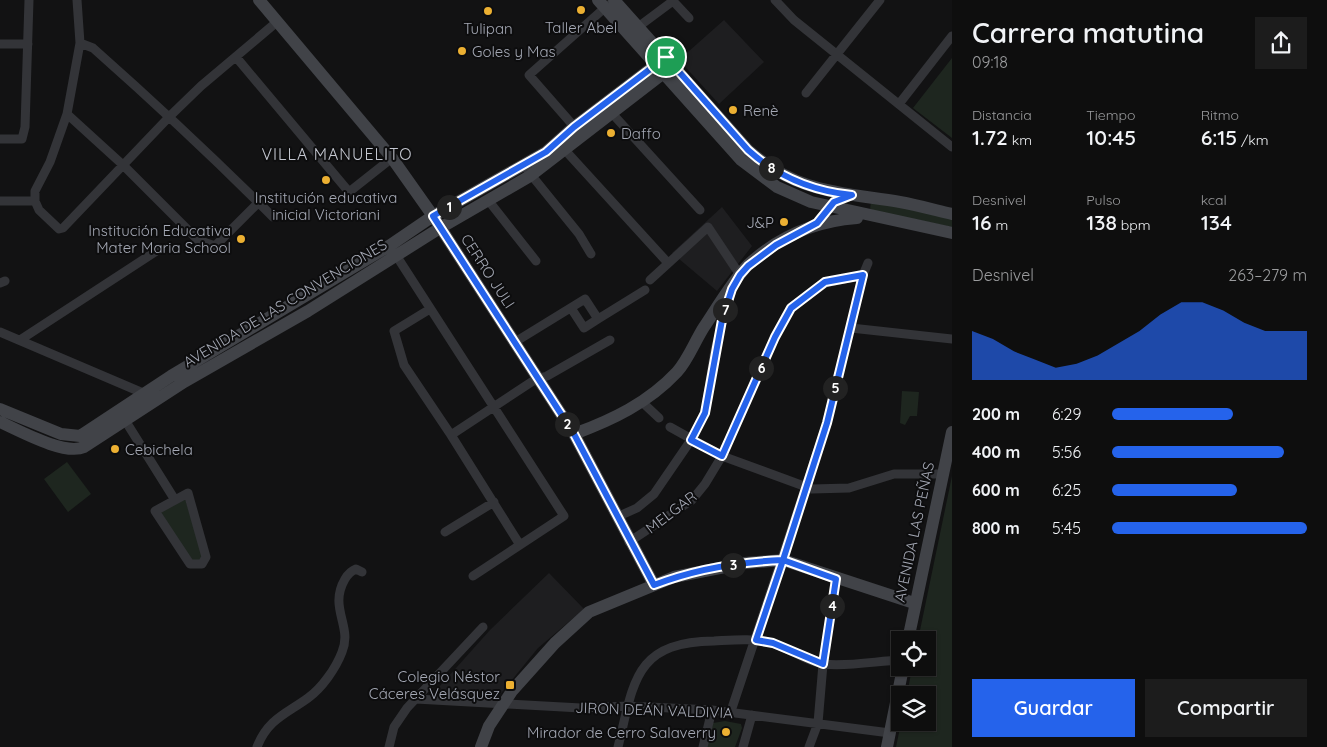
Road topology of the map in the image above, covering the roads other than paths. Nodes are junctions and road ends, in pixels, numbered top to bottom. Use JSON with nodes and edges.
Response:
{"nodes":[{"id":1,"x":29,"y":0,"type":"edge"},
{"id":2,"x":77,"y":0,"type":"edge"},
{"id":3,"x":259,"y":0,"type":"edge"},
{"id":4,"x":672,"y":0,"type":"edge"},
{"id":5,"x":775,"y":0,"type":"edge"},
{"id":6,"x":880,"y":0,"type":"edge"},
{"id":7,"x":606,"y":3,"type":"edge"},
{"id":8,"x":689,"y":18,"type":"dead end"},
{"id":9,"x":278,"y":22,"type":"junction"},
{"id":10,"x":638,"y":28,"type":"junction"},
{"id":11,"x":952,"y":36,"type":"edge"},
{"id":12,"x":0,"y":44,"type":"edge"},
{"id":13,"x":28,"y":44,"type":"junction"},
{"id":14,"x":80,"y":44,"type":"junction"},
{"id":15,"x":837,"y":55,"type":"junction"},
{"id":16,"x":236,"y":57,"type":"junction"},
{"id":17,"x":665,"y":65,"type":"junction"},
{"id":18,"x":806,"y":93,"type":"dead end"},
{"id":19,"x":898,"y":104,"type":"junction"},
{"id":20,"x":607,"y":108,"type":"junction"},
{"id":21,"x":67,"y":114,"type":"junction"},
{"id":22,"x":170,"y":116,"type":"junction"},
{"id":23,"x":578,"y":131,"type":"junction"},
{"id":24,"x":0,"y":139,"type":"edge"},
{"id":25,"x":952,"y":146,"type":"edge"},
{"id":26,"x":564,"y":149,"type":"junction"},
{"id":27,"x":392,"y":158,"type":"junction"},
{"id":28,"x":123,"y":164,"type":"junction"},
{"id":29,"x":527,"y":170,"type":"junction"},
{"id":30,"x":852,"y":195,"type":"junction"},
{"id":31,"x":488,"y":200,"type":"junction"},
{"id":32,"x":0,"y":201,"type":"edge"},
{"id":33,"x":35,"y":201,"type":"junction"},
{"id":34,"x":811,"y":202,"type":"junction"},
{"id":35,"x":258,"y":203,"type":"junction"},
{"id":36,"x":830,"y":207,"type":"junction"},
{"id":37,"x":700,"y":210,"type":"dead end"},
{"id":38,"x":952,"y":214,"type":"edge"},
{"id":39,"x":433,"y":216,"type":"junction"},
{"id":40,"x":273,"y":217,"type":"dead end"},
{"id":41,"x":871,"y":217,"type":"junction"},
{"id":42,"x":817,"y":223,"type":"junction"},
{"id":43,"x":440,"y":228,"type":"junction"},
{"id":44,"x":952,"y":233,"type":"edge"},
{"id":45,"x":158,"y":250,"type":"dead end"},
{"id":46,"x":393,"y":251,"type":"junction"},
{"id":47,"x":591,"y":254,"type":"dead end"},
{"id":48,"x":536,"y":261,"type":"dead end"},
{"id":49,"x":668,"y":263,"type":"junction"},
{"id":50,"x":868,"y":263,"type":"dead end"},
{"id":51,"x":740,"y":275,"type":"junction"},
{"id":52,"x":863,"y":275,"type":"junction"},
{"id":53,"x":650,"y":280,"type":"dead end"},
{"id":54,"x":732,"y":289,"type":"junction"},
{"id":55,"x":645,"y":290,"type":"dead end"},
{"id":56,"x":571,"y":308,"type":"junction"},
{"id":57,"x":430,"y":309,"type":"junction"},
{"id":58,"x":598,"y":319,"type":"junction"},
{"id":59,"x":851,"y":328,"type":"junction"},
{"id":60,"x":0,"y":332,"type":"edge"},
{"id":61,"x":952,"y":339,"type":"edge"},
{"id":62,"x":20,"y":340,"type":"junction"},
{"id":63,"x":244,"y":340,"type":"junction"},
{"id":64,"x":610,"y":340,"type":"dead end"},
{"id":65,"x":515,"y":342,"type":"junction"},
{"id":66,"x":536,"y":379,"type":"junction"},
{"id":67,"x":143,"y":393,"type":"junction"},
{"id":68,"x":642,"y":402,"type":"junction"},
{"id":69,"x":494,"y":407,"type":"junction"},
{"id":70,"x":0,"y":408,"type":"edge"},
{"id":71,"x":122,"y":415,"type":"junction"},
{"id":72,"x":659,"y":418,"type":"dead end"},
{"id":73,"x":0,"y":422,"type":"edge"},
{"id":74,"x":670,"y":427,"type":"dead end"},
{"id":75,"x":952,"y":432,"type":"edge"},
{"id":76,"x":574,"y":434,"type":"junction"},
{"id":77,"x":451,"y":435,"type":"junction"},
{"id":78,"x":691,"y":440,"type":"junction"},
{"id":79,"x":722,"y":456,"type":"junction"},
{"id":80,"x":943,"y":474,"type":"junction"},
{"id":81,"x":807,"y":487,"type":"junction"},
{"id":82,"x":175,"y":500,"type":"junction"},
{"id":83,"x":494,"y":502,"type":"junction"},
{"id":84,"x":617,"y":517,"type":"junction"},
{"id":85,"x":445,"y":532,"type":"dead end"},
{"id":86,"x":629,"y":542,"type":"junction"},
{"id":87,"x":520,"y":545,"type":"junction"},
{"id":88,"x":783,"y":560,"type":"junction"},
{"id":89,"x":362,"y":572,"type":"dead end"},
{"id":90,"x":473,"y":576,"type":"dead end"},
{"id":91,"x":836,"y":579,"type":"junction"},
{"id":92,"x":654,"y":585,"type":"junction"},
{"id":93,"x":914,"y":603,"type":"junction"},
{"id":94,"x":483,"y":627,"type":"dead end"},
{"id":95,"x":909,"y":631,"type":"edge"},
{"id":96,"x":756,"y":640,"type":"junction"},
{"id":97,"x":891,"y":660,"type":"edge"},
{"id":98,"x":823,"y":664,"type":"junction"},
{"id":99,"x":901,"y":676,"type":"edge"},
{"id":100,"x":416,"y":699,"type":"junction"},
{"id":101,"x":504,"y":702,"type":"junction"},
{"id":102,"x":628,"y":706,"type":"junction"},
{"id":103,"x":712,"y":710,"type":"junction"},
{"id":104,"x":731,"y":711,"type":"junction"},
{"id":105,"x":752,"y":715,"type":"junction"},
{"id":106,"x":818,"y":723,"type":"junction"},
{"id":107,"x":890,"y":733,"type":"junction"},
{"id":108,"x":257,"y":747,"type":"edge"},
{"id":109,"x":389,"y":747,"type":"edge"},
{"id":110,"x":481,"y":747,"type":"edge"},
{"id":111,"x":618,"y":747,"type":"edge"},
{"id":112,"x":703,"y":747,"type":"edge"},
{"id":113,"x":743,"y":747,"type":"edge"},
{"id":114,"x":809,"y":747,"type":"edge"},
{"id":115,"x":887,"y":747,"type":"edge"}],
"edges":[{"from":1,"to":13,"type":"street"},
{"from":2,"to":14,"type":"street"},
{"from":3,"to":9,"type":"street","name":"CERRO JULI"},
{"from":4,"to":8,"type":"street"},
{"from":4,"to":10,"type":"street"},
{"from":5,"to":15,"type":"street"},
{"from":6,"to":15,"type":"street"},
{"from":7,"to":10,"type":"street"},
{"from":7,"to":17,"type":"street"},
{"from":7,"to":23,"type":"street"},
{"from":9,"to":16,"type":"street"},
{"from":9,"to":27,"type":"street","name":"CERRO JULI"},
{"from":10,"to":17,"type":"street"},
{"from":11,"to":19,"type":"street"},
{"from":12,"to":13,"type":"street"},
{"from":13,"to":24,"type":"street"},
{"from":14,"to":21,"type":"street"},
{"from":14,"to":22,"type":"street"},
{"from":15,"to":18,"type":"street"},
{"from":15,"to":19,"type":"street"},
{"from":16,"to":22,"type":"street"},
{"from":16,"to":27,"type":"street"},
{"from":17,"to":20,"type":"street","name":"AVENIDA DE LAS CONVENCIONES"},
{"from":17,"to":30,"type":"street"},
{"from":17,"to":34,"type":"street"},
{"from":19,"to":25,"type":"street"},
{"from":20,"to":23,"type":"street","name":"AVENIDA DE LAS CONVENCIONES"},
{"from":20,"to":37,"type":"street"},
{"from":21,"to":28,"type":"street"},
{"from":21,"to":33,"type":"street"},
{"from":22,"to":28,"type":"street"},
{"from":22,"to":35,"type":"street"},
{"from":23,"to":26,"type":"street","name":"AVENIDA DE LAS CONVENCIONES"},
{"from":23,"to":29,"type":"street","name":"AVENIDA DE LAS CONVENCIONES"},
{"from":26,"to":29,"type":"street","name":"AVENIDA DE LAS CONVENCIONES"},
{"from":26,"to":49,"type":"street"},
{"from":27,"to":39,"type":"street","name":"CERRO JULI"},
{"from":28,"to":33,"type":"street"},
{"from":28,"to":35,"type":"street"},
{"from":29,"to":31,"type":"street","name":"AVENIDA DE LAS CONVENCIONES"},
{"from":29,"to":39,"type":"street","name":"AVENIDA DE LAS CONVENCIONES"},
{"from":29,"to":47,"type":"street"},
{"from":30,"to":36,"type":"street"},
{"from":30,"to":38,"type":"street"},
{"from":31,"to":43,"type":"street","name":"AVENIDA DE LAS CONVENCIONES"},
{"from":31,"to":48,"type":"street"},
{"from":32,"to":33,"type":"street"},
{"from":34,"to":36,"type":"street"},
{"from":34,"to":42,"type":"street"},
{"from":35,"to":40,"type":"street"},
{"from":36,"to":41,"type":"street"},
{"from":36,"to":42,"type":"street"},
{"from":39,"to":43,"type":"street","name":"CERRO JULI"},
{"from":39,"to":46,"type":"street","name":"AVENIDA DE LAS CONVENCIONES"},
{"from":41,"to":42,"type":"street"},
{"from":41,"to":44,"type":"street"},
{"from":42,"to":51,"type":"street"},
{"from":43,"to":46,"type":"street","name":"AVENIDA DE LAS CONVENCIONES"},
{"from":43,"to":65,"type":"street","name":"CERRO JULI"},
{"from":45,"to":62,"type":"street"},
{"from":46,"to":57,"type":"street"},
{"from":46,"to":63,"type":"street","name":"AVENIDA DE LAS CONVENCIONES"},
{"from":49,"to":51,"type":"street"},
{"from":49,"to":53,"type":"street"},
{"from":50,"to":52,"type":"street"},
{"from":51,"to":54,"type":"street"},
{"from":52,"to":59,"type":"street"},
{"from":52,"to":79,"type":"street","name":"MELGAR"},
{"from":54,"to":68,"type":"street"},
{"from":54,"to":78,"type":"street"},
{"from":55,"to":58,"type":"street"},
{"from":56,"to":58,"type":"street"},
{"from":56,"to":58,"type":"street"},
{"from":56,"to":65,"type":"street"},
{"from":57,"to":69,"type":"street"},
{"from":57,"to":77,"type":"street"},
{"from":59,"to":61,"type":"street"},
{"from":59,"to":81,"type":"street"},
{"from":60,"to":62,"type":"street"},
{"from":62,"to":67,"type":"street"},
{"from":63,"to":67,"type":"street","name":"AVENIDA DE LAS CONVENCIONES"},
{"from":63,"to":71,"type":"street","name":"AVENIDA DE LAS CONVENCIONES"},
{"from":64,"to":66,"type":"street"},
{"from":65,"to":66,"type":"street","name":"CERRO JULI"},
{"from":66,"to":69,"type":"street"},
{"from":66,"to":76,"type":"street","name":"CERRO JULI"},
{"from":67,"to":71,"type":"street","name":"AVENIDA DE LAS CONVENCIONES"},
{"from":68,"to":72,"type":"street"},
{"from":68,"to":76,"type":"street"},
{"from":69,"to":77,"type":"street"},
{"from":69,"to":87,"type":"street"},
{"from":70,"to":71,"type":"street","name":"AVENIDA DE LAS CONVENCIONES"},
{"from":71,"to":73,"type":"street","name":"AVENIDA DE LAS CONVENCIONES"},
{"from":71,"to":82,"type":"street"},
{"from":74,"to":78,"type":"street"},
{"from":75,"to":80,"type":"street","name":"AVENIDA LAS PEÑAS"},
{"from":76,"to":84,"type":"street","name":"CERRO JULI"},
{"from":77,"to":83,"type":"street"},
{"from":78,"to":79,"type":"street"},
{"from":78,"to":84,"type":"street"},
{"from":79,"to":81,"type":"street"},
{"from":79,"to":86,"type":"street","name":"MELGAR"},
{"from":80,"to":81,"type":"street"},
{"from":80,"to":93,"type":"street","name":"AVENIDA LAS PEÑAS"},
{"from":81,"to":88,"type":"street"},
{"from":82,"to":82,"type":"street"},
{"from":83,"to":85,"type":"street"},
{"from":83,"to":87,"type":"street"},
{"from":84,"to":86,"type":"street","name":"CERRO JULI"},
{"from":86,"to":92,"type":"street","name":"CERRO JULI"},
{"from":87,"to":90,"type":"street"},
{"from":88,"to":91,"type":"street"},
{"from":88,"to":92,"type":"street"},
{"from":88,"to":96,"type":"street"},
{"from":89,"to":108,"type":"street"},
{"from":91,"to":93,"type":"street"},
{"from":91,"to":98,"type":"street"},
{"from":92,"to":101,"type":"street"},
{"from":93,"to":95,"type":"street","name":"AVENIDA LAS PEÑAS"},
{"from":94,"to":100,"type":"street"},
{"from":96,"to":98,"type":"street"},
{"from":96,"to":102,"type":"street"},
{"from":96,"to":104,"type":"street"},
{"from":97,"to":98,"type":"street"},
{"from":98,"to":106,"type":"street"},
{"from":99,"to":107,"type":"street"},
{"from":100,"to":101,"type":"street","name":"JIRON DEÁN VALDIVIA"},
{"from":100,"to":109,"type":"street"},
{"from":101,"to":102,"type":"street","name":"JIRON DEÁN VALDIVIA"},
{"from":101,"to":110,"type":"street"},
{"from":102,"to":103,"type":"street","name":"JIRON DEÁN VALDIVIA"},
{"from":102,"to":111,"type":"street"},
{"from":103,"to":104,"type":"street","name":"JIRON DEÁN VALDIVIA"},
{"from":103,"to":112,"type":"street"},
{"from":104,"to":105,"type":"street","name":"JIRON DEÁN VALDIVIA"},
{"from":105,"to":106,"type":"street","name":"JIRON DEÁN VALDIVIA"},
{"from":105,"to":113,"type":"street"},
{"from":106,"to":107,"type":"street","name":"JIRON DEÁN VALDIVIA"},
{"from":106,"to":114,"type":"street"},
{"from":107,"to":115,"type":"street"}]}
